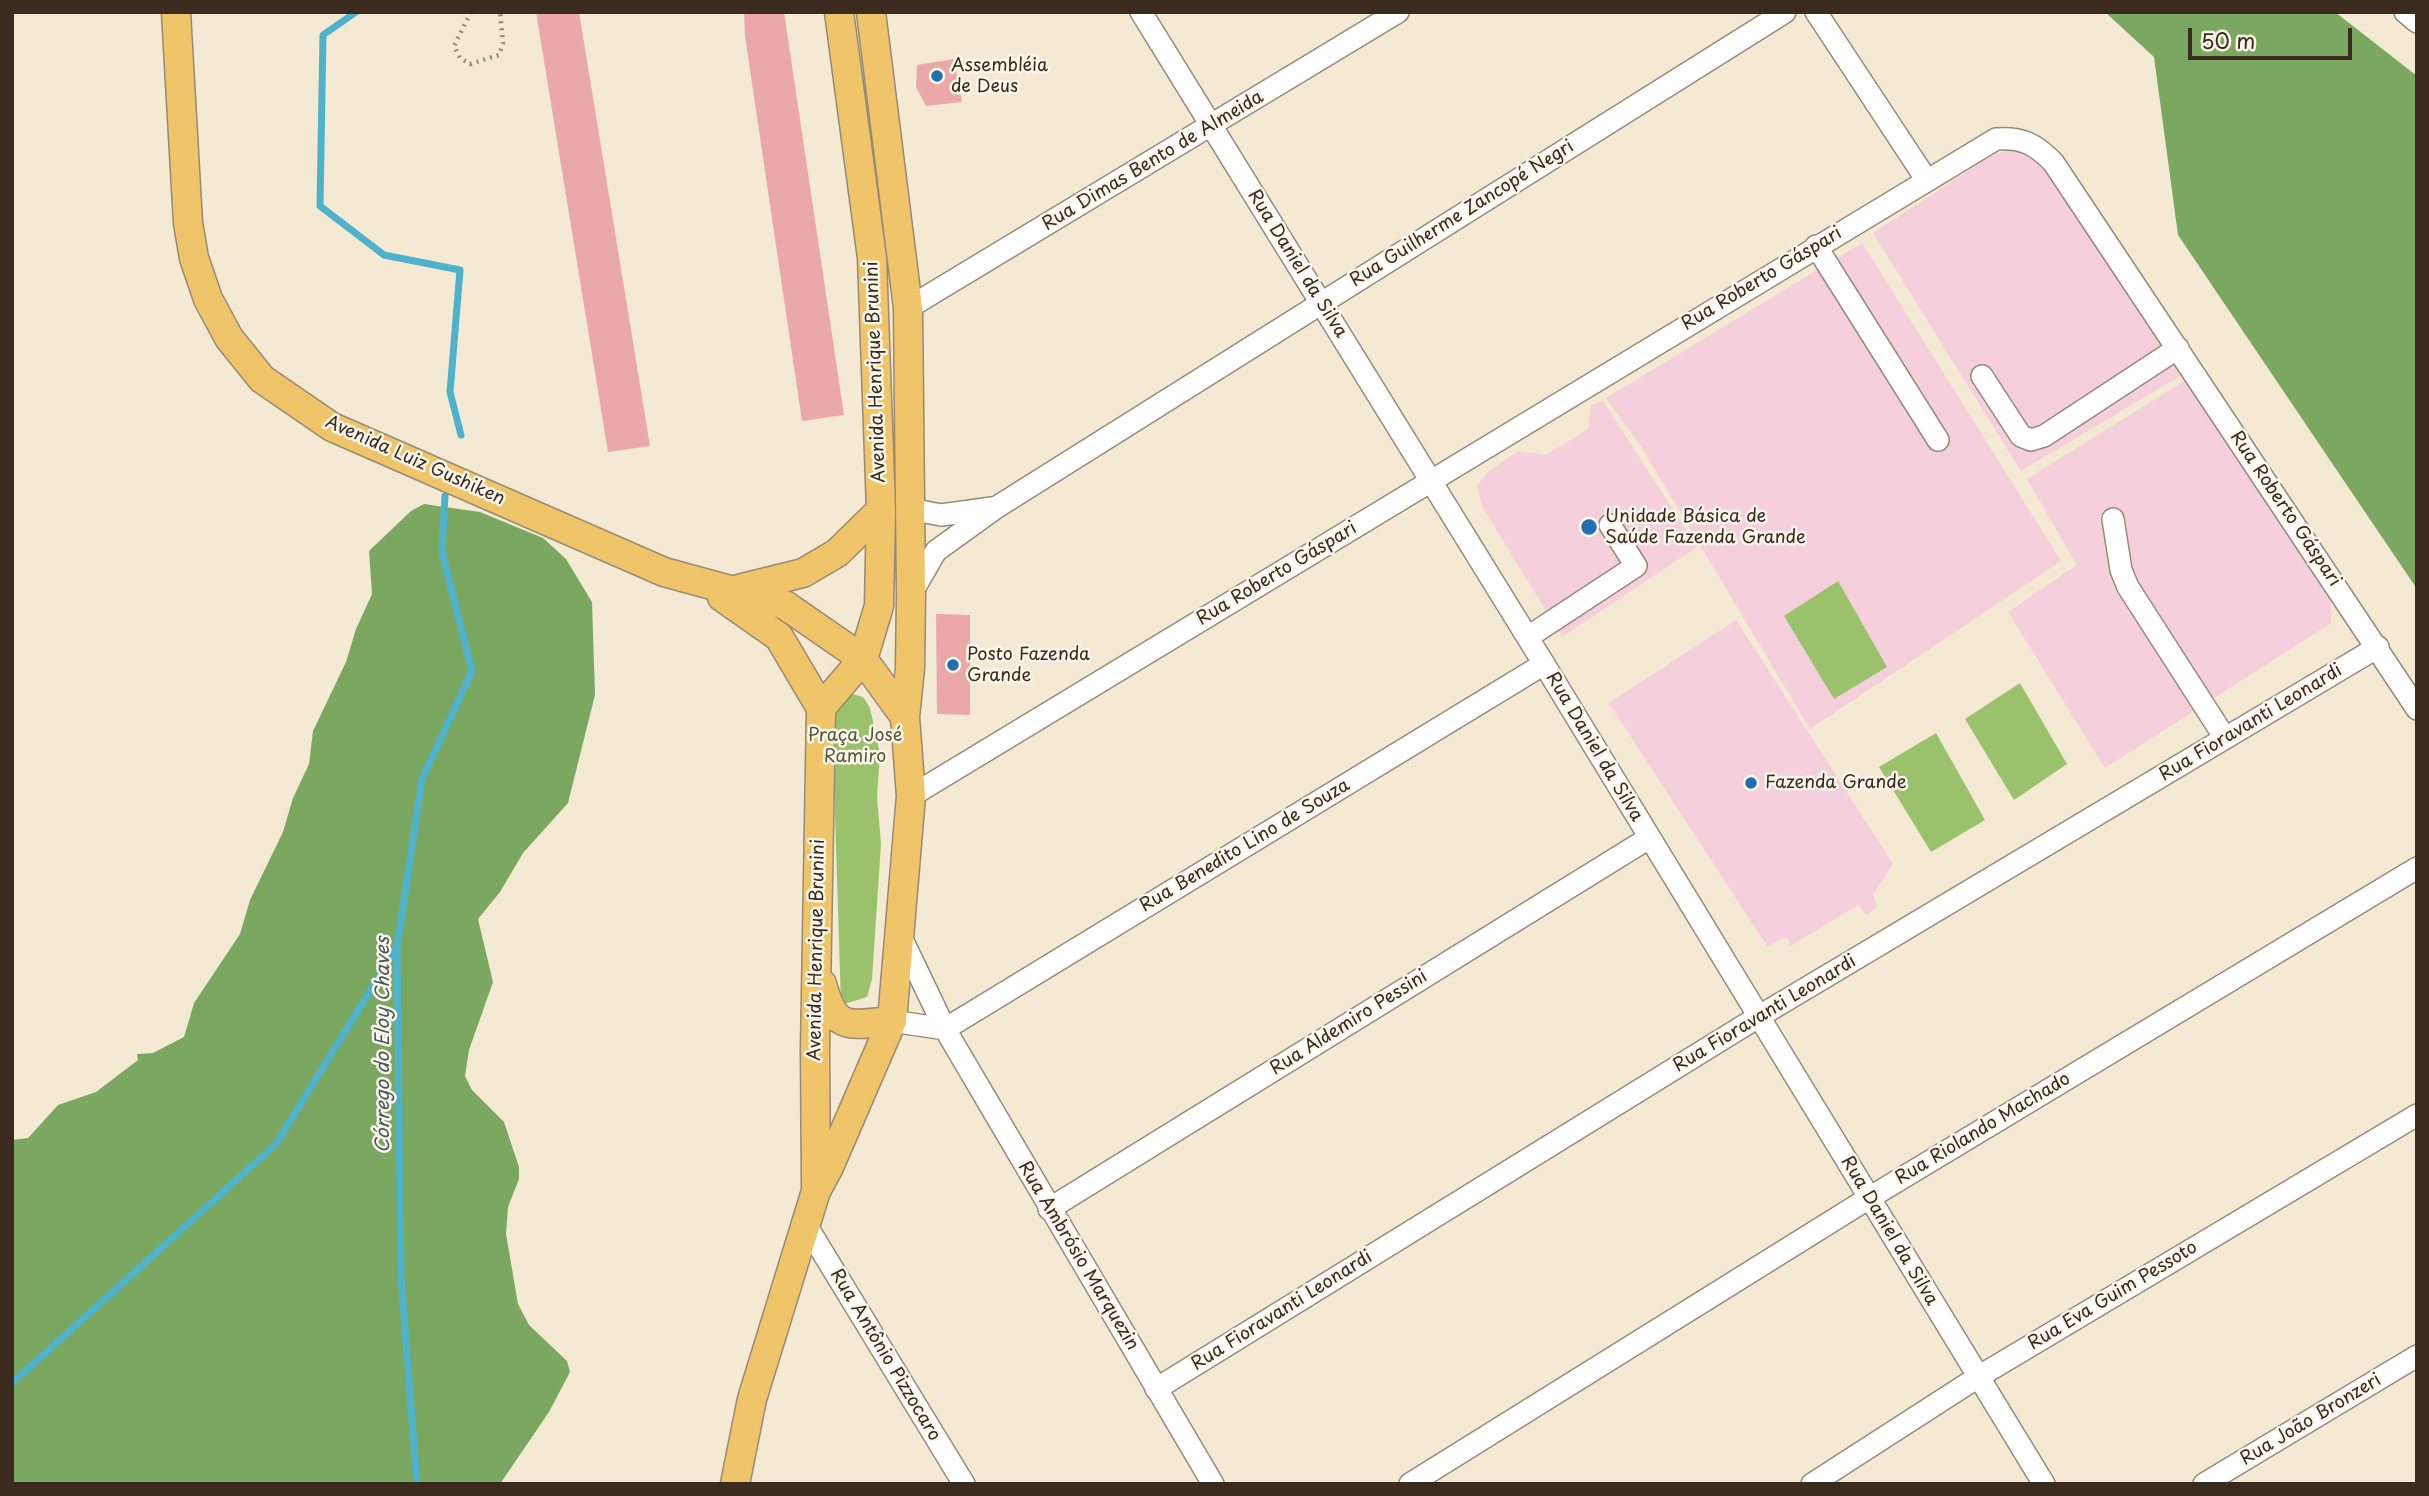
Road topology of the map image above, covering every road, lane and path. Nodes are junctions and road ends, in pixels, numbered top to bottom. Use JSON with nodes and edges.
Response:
{"nodes":[{"id":1,"x":176,"y":12,"type":"edge"},
{"id":2,"x":471,"y":12,"type":"edge"},
{"id":3,"x":500,"y":12,"type":"edge"},
{"id":4,"x":839,"y":12,"type":"edge"},
{"id":5,"x":871,"y":12,"type":"edge"},
{"id":6,"x":1141,"y":12,"type":"edge"},
{"id":7,"x":1398,"y":12,"type":"edge"},
{"id":8,"x":1785,"y":12,"type":"edge"},
{"id":9,"x":1816,"y":12,"type":"edge"},
{"id":10,"x":2404,"y":12,"type":"edge"},
{"id":11,"x":2417,"y":22,"type":"edge"},
{"id":12,"x":1211,"y":127,"type":"junction"},
{"id":13,"x":1926,"y":179,"type":"junction"},
{"id":14,"x":1816,"y":246,"type":"junction"},
{"id":15,"x":1320,"y":302,"type":"junction"},
{"id":16,"x":908,"y":308,"type":"junction"},
{"id":17,"x":2178,"y":348,"type":"junction"},
{"id":18,"x":1982,"y":376,"type":"dead end"},
{"id":19,"x":1938,"y":440,"type":"dead end"},
{"id":20,"x":1431,"y":481,"type":"junction"},
{"id":21,"x":997,"y":507,"type":"junction"},
{"id":22,"x":910,"y":509,"type":"junction"},
{"id":23,"x":881,"y":510,"type":"junction"},
{"id":24,"x":2113,"y":519,"type":"dead end"},
{"id":25,"x":1610,"y":525,"type":"dead end"},
{"id":26,"x":699,"y":583,"type":"junction"},
{"id":27,"x":731,"y":590,"type":"junction"},
{"id":28,"x":911,"y":594,"type":"junction"},
{"id":29,"x":1528,"y":638,"type":"junction"},
{"id":30,"x":2378,"y":647,"type":"junction"},
{"id":31,"x":863,"y":659,"type":"junction"},
{"id":32,"x":1545,"y":664,"type":"junction"},
{"id":33,"x":821,"y":708,"type":"junction"},
{"id":34,"x":2417,"y":709,"type":"edge"},
{"id":35,"x":905,"y":717,"type":"junction"},
{"id":36,"x":2225,"y":738,"type":"junction"},
{"id":37,"x":911,"y":796,"type":"junction"},
{"id":38,"x":1649,"y":838,"type":"junction"},
{"id":39,"x":2417,"y":868,"type":"edge"},
{"id":40,"x":901,"y":937,"type":"junction"},
{"id":41,"x":817,"y":964,"type":"junction"},
{"id":42,"x":1758,"y":1017,"type":"junction"},
{"id":43,"x":892,"y":1021,"type":"junction"},
{"id":44,"x":945,"y":1029,"type":"junction"},
{"id":45,"x":2417,"y":1115,"type":"edge"},
{"id":46,"x":816,"y":1191,"type":"junction"},
{"id":47,"x":1869,"y":1198,"type":"junction"},
{"id":48,"x":1049,"y":1209,"type":"junction"},
{"id":49,"x":806,"y":1225,"type":"junction"},
{"id":50,"x":2417,"y":1356,"type":"edge"},
{"id":51,"x":1978,"y":1377,"type":"junction"},
{"id":52,"x":1156,"y":1389,"type":"junction"},
{"id":53,"x":736,"y":1484,"type":"edge"},
{"id":54,"x":964,"y":1484,"type":"edge"},
{"id":55,"x":1213,"y":1484,"type":"edge"},
{"id":56,"x":1410,"y":1484,"type":"edge"},
{"id":57,"x":1812,"y":1484,"type":"edge"},
{"id":58,"x":2044,"y":1484,"type":"edge"},
{"id":59,"x":2204,"y":1484,"type":"edge"}],
"edges":[{"from":1,"to":26,"type":"main road","name":"Avenida Luiz Gushiken"},
{"from":2,"to":3,"type":"path"},
{"from":4,"to":23,"type":"main road","name":"Avenida Henrique Brunini"},
{"from":5,"to":16,"type":"main road","name":"Avenida Henrique Brunini"},
{"from":6,"to":12,"type":"street","name":"Rua Daniel da Silva"},
{"from":7,"to":12,"type":"street","name":"Rua Dimas Bento de Almeida"},
{"from":8,"to":15,"type":"street","name":"Rua Guilherme Zancopé Negri"},
{"from":9,"to":13,"type":"street"},
{"from":10,"to":11,"type":"street"},
{"from":12,"to":15,"type":"street","name":"Rua Daniel da Silva"},
{"from":12,"to":16,"type":"street","name":"Rua Dimas Bento de Almeida"},
{"from":13,"to":14,"type":"street","name":"Rua Roberto Gáspari"},
{"from":13,"to":17,"type":"street","name":"Rua Roberto Gáspari"},
{"from":14,"to":19,"type":"street"},
{"from":14,"to":20,"type":"street","name":"Rua Roberto Gáspari"},
{"from":15,"to":20,"type":"street","name":"Rua Daniel da Silva"},
{"from":15,"to":21,"type":"street","name":"Rua Guilherme Zancopé Negri"},
{"from":16,"to":22,"type":"main road","name":"Avenida Henrique Brunini"},
{"from":17,"to":18,"type":"street"},
{"from":17,"to":30,"type":"street","name":"Rua Roberto Gáspari"},
{"from":20,"to":29,"type":"street","name":"Rua Daniel da Silva"},
{"from":20,"to":37,"type":"street","name":"Rua Roberto Gáspari"},
{"from":21,"to":22,"type":"street","name":"Rua Guilherme Zancopé Negri"},
{"from":21,"to":28,"type":"street","name":"Rua Guilherme Zancopé Negri"},
{"from":22,"to":28,"type":"main road","name":"Avenida Henrique Brunini"},
{"from":23,"to":27,"type":"main road"},
{"from":23,"to":31,"type":"main road","name":"Avenida Henrique Brunini"},
{"from":24,"to":36,"type":"street"},
{"from":25,"to":29,"type":"street"},
{"from":26,"to":27,"type":"main road","name":"Avenida Luiz Gushiken"},
{"from":26,"to":33,"type":"main road","name":"Avenida Luiz Gushiken"},
{"from":27,"to":31,"type":"main road","name":"Avenida Luiz Gushiken"},
{"from":28,"to":35,"type":"main road","name":"Avenida Henrique Brunini"},
{"from":29,"to":32,"type":"street","name":"Rua Daniel da Silva"},
{"from":30,"to":34,"type":"street","name":"Rua Roberto Gáspari"},
{"from":30,"to":36,"type":"street","name":"Rua Fioravanti Leonardi"},
{"from":31,"to":33,"type":"main road"},
{"from":31,"to":35,"type":"main road"},
{"from":32,"to":38,"type":"street","name":"Rua Daniel da Silva"},
{"from":32,"to":44,"type":"street","name":"Rua Benedito Lino de Souza"},
{"from":33,"to":41,"type":"main road","name":"Avenida Henrique Brunini"},
{"from":35,"to":37,"type":"main road","name":"Avenida Henrique Brunini"},
{"from":36,"to":42,"type":"street","name":"Rua Fioravanti Leonardi"},
{"from":37,"to":40,"type":"main road","name":"Avenida Henrique Brunini"},
{"from":38,"to":42,"type":"street","name":"Rua Daniel da Silva"},
{"from":38,"to":48,"type":"street","name":"Rua Aldemiro Pessini"},
{"from":39,"to":47,"type":"street","name":"Rua Riolando Machado"},
{"from":40,"to":43,"type":"main road","name":"Avenida Henrique Brunini"},
{"from":40,"to":44,"type":"street","name":"Rua Ambrósio Marquezin"},
{"from":41,"to":43,"type":"main road"},
{"from":41,"to":46,"type":"main road","name":"Avenida Henrique Brunini"},
{"from":42,"to":47,"type":"street","name":"Rua Daniel da Silva"},
{"from":42,"to":52,"type":"street","name":"Rua Fioravanti Leonardi"},
{"from":43,"to":44,"type":"street"},
{"from":43,"to":46,"type":"main road","name":"Avenida Henrique Brunini"},
{"from":44,"to":48,"type":"street","name":"Rua Ambrósio Marquezin"},
{"from":45,"to":51,"type":"street","name":"Rua Eva Guim Pessoto"},
{"from":46,"to":49,"type":"main road","name":"Avenida Henrique Brunini"},
{"from":47,"to":51,"type":"street","name":"Rua Daniel da Silva"},
{"from":47,"to":56,"type":"street","name":"Rua Riolando Machado"},
{"from":48,"to":52,"type":"street","name":"Rua Ambrósio Marquezin"},
{"from":49,"to":53,"type":"main road","name":"Avenida Henrique Brunini"},
{"from":49,"to":54,"type":"street","name":"Rua Antônio Pizzocaro"},
{"from":50,"to":59,"type":"street","name":"Rua João Bronzeri"},
{"from":51,"to":57,"type":"street","name":"Rua Eva Guim Pessoto"},
{"from":51,"to":58,"type":"street","name":"Rua Daniel da Silva"},
{"from":52,"to":55,"type":"street","name":"Rua Ambrósio Marquezin"}]}
